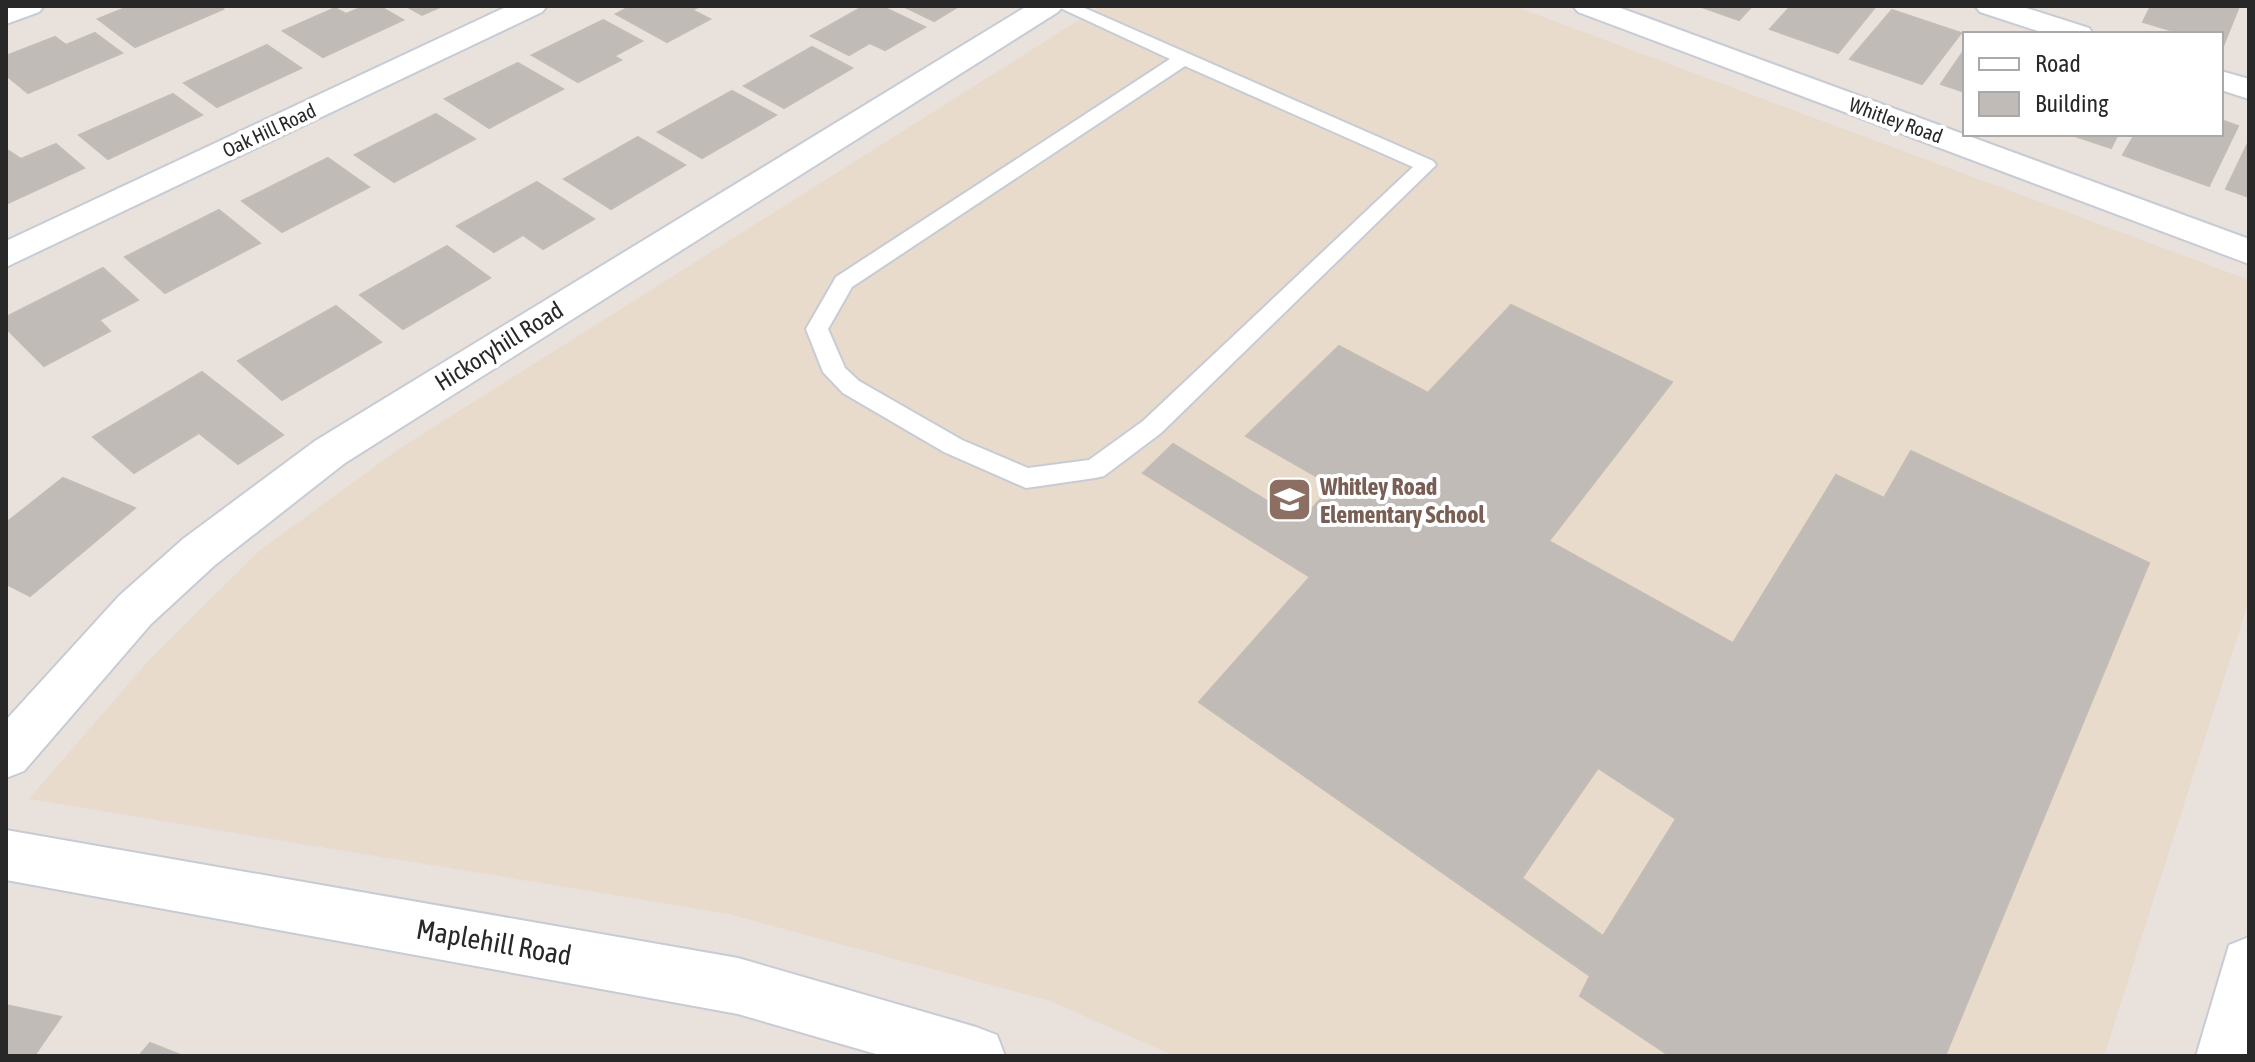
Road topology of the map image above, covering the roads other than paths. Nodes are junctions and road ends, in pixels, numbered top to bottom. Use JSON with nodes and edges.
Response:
{"nodes":[{"id":1,"x":29,"y":6,"type":"edge"},
{"id":2,"x":532,"y":6,"type":"edge"},
{"id":3,"x":1048,"y":6,"type":"edge"},
{"id":4,"x":1065,"y":6,"type":"edge"},
{"id":5,"x":1588,"y":6,"type":"edge"},
{"id":6,"x":1990,"y":6,"type":"edge"},
{"id":7,"x":6,"y":15,"type":"edge"},
{"id":8,"x":2072,"y":32,"type":"edge"},
{"id":9,"x":1183,"y":59,"type":"junction"},
{"id":10,"x":2223,"y":81,"type":"edge"},
{"id":11,"x":2249,"y":89,"type":"edge"},
{"id":12,"x":2249,"y":252,"type":"edge"},
{"id":13,"x":6,"y":255,"type":"edge"},
{"id":14,"x":6,"y":755,"type":"edge"},
{"id":15,"x":6,"y":855,"type":"edge"},
{"id":16,"x":2249,"y":965,"type":"edge"},
{"id":17,"x":976,"y":1056,"type":"edge"},
{"id":18,"x":2225,"y":1056,"type":"edge"}],
"edges":[{"from":1,"to":7,"type":"street"},
{"from":2,"to":13,"type":"street","name":"Oak Hill Road"},
{"from":3,"to":14,"type":"street","name":"Hickoryhill Road"},
{"from":4,"to":9,"type":"lane"},
{"from":5,"to":12,"type":"street","name":"Whitley Road"},
{"from":6,"to":8,"type":"street"},
{"from":9,"to":9,"type":"lane"},
{"from":10,"to":11,"type":"street"},
{"from":15,"to":17,"type":"street","name":"Maplehill Road"},
{"from":16,"to":18,"type":"street"}]}
